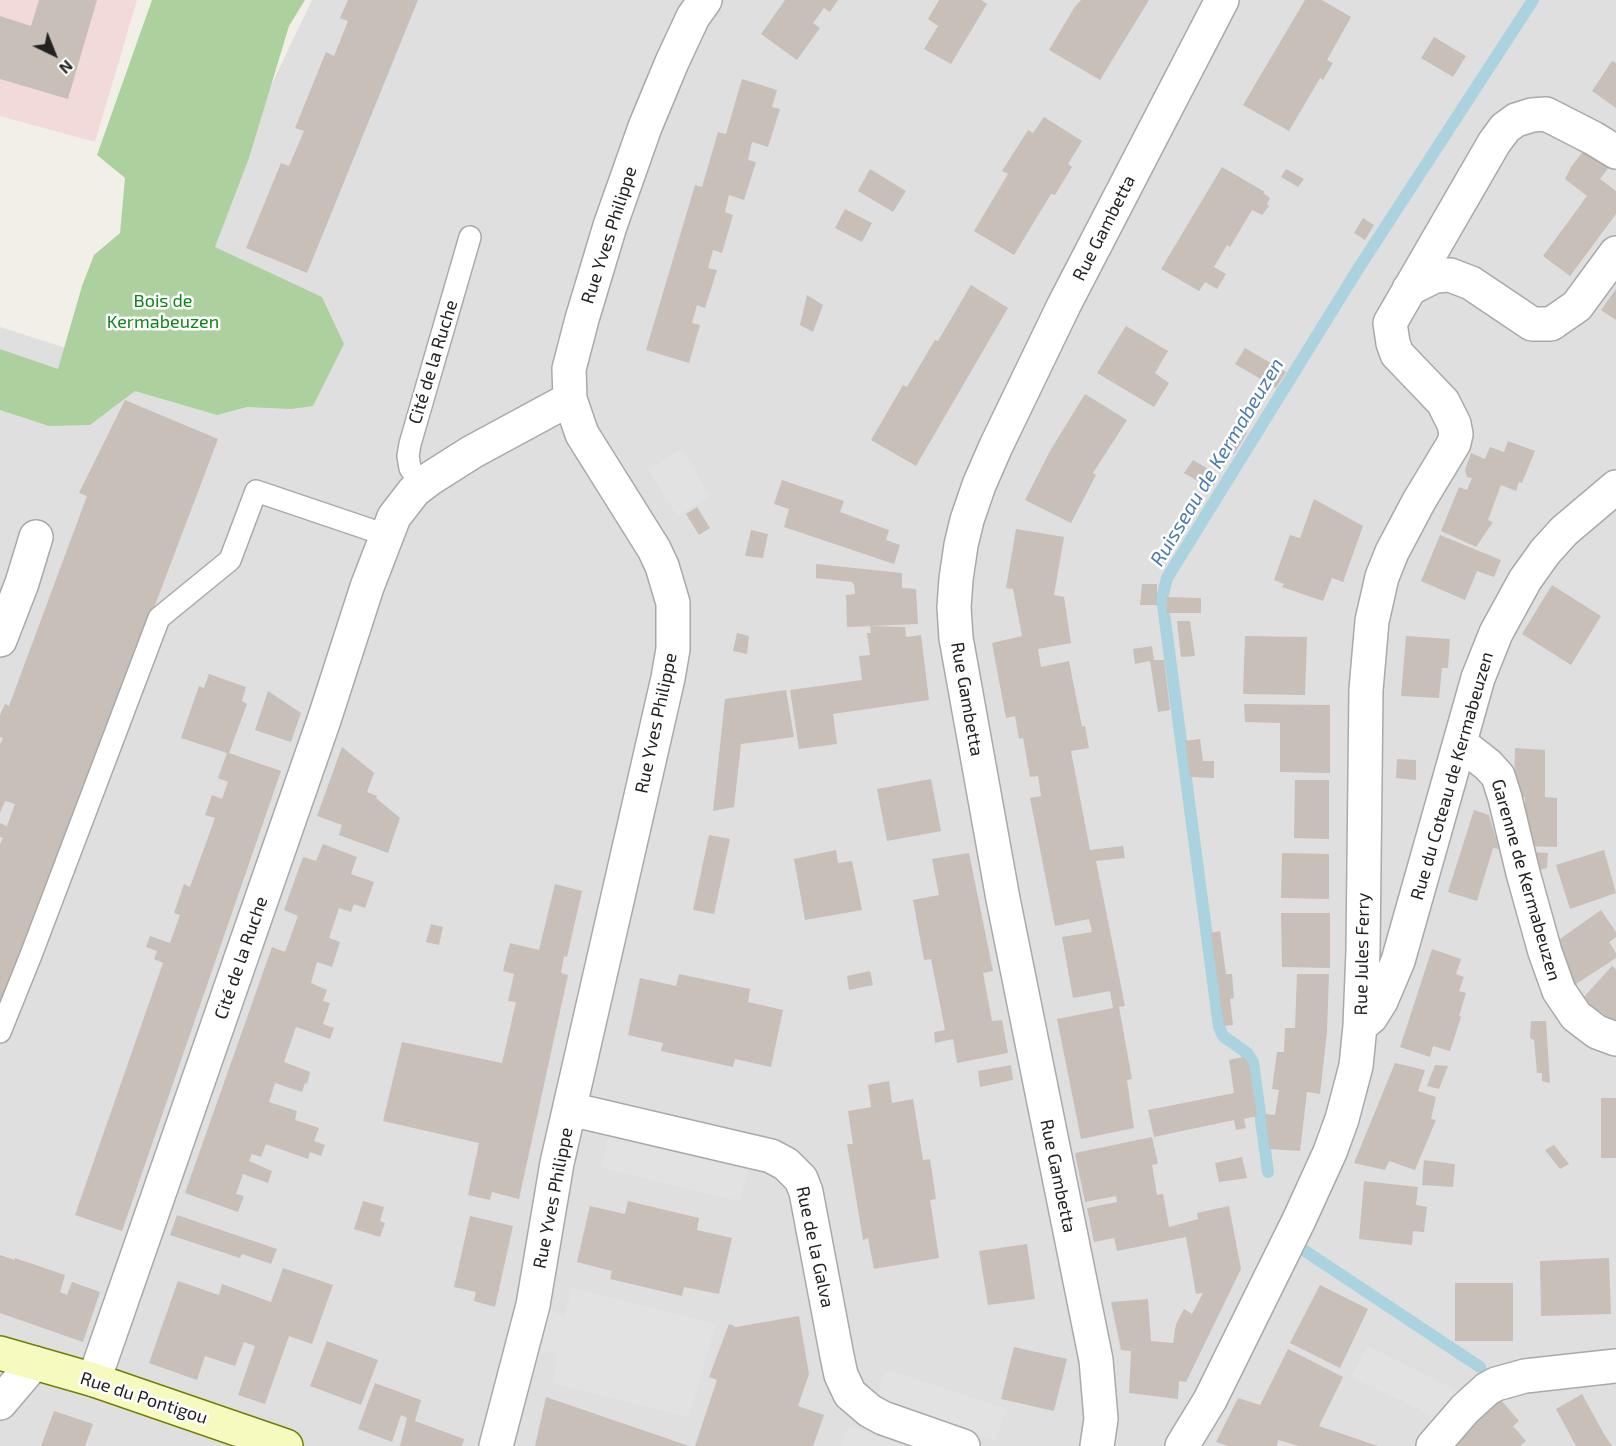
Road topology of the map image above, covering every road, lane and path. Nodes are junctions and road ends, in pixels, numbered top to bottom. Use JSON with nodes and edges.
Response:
{"nodes":[{"id":1,"x":705,"y":0,"type":"edge"},
{"id":2,"x":1222,"y":0,"type":"edge"},
{"id":3,"x":1616,"y":152,"type":"edge"},
{"id":4,"x":470,"y":237,"type":"dead end"},
{"id":5,"x":1616,"y":253,"type":"edge"},
{"id":6,"x":1409,"y":289,"type":"junction"},
{"id":7,"x":570,"y":399,"type":"junction"},
{"id":8,"x":421,"y":485,"type":"junction"},
{"id":9,"x":1616,"y":487,"type":"edge"},
{"id":10,"x":386,"y":535,"type":"junction"},
{"id":11,"x":36,"y":537,"type":"dead end"},
{"id":12,"x":0,"y":640,"type":"edge"},
{"id":13,"x":1460,"y":743,"type":"junction"},
{"id":14,"x":1360,"y":1026,"type":"junction"},
{"id":15,"x":0,"y":1032,"type":"edge"},
{"id":16,"x":1616,"y":1039,"type":"edge"},
{"id":17,"x":570,"y":1108,"type":"junction"},
{"id":18,"x":0,"y":1353,"type":"edge"},
{"id":19,"x":34,"y":1363,"type":"junction"},
{"id":20,"x":1616,"y":1366,"type":"edge"},
{"id":21,"x":94,"y":1380,"type":"junction"},
{"id":22,"x":0,"y":1403,"type":"edge"},
{"id":23,"x":286,"y":1446,"type":"edge"},
{"id":24,"x":496,"y":1446,"type":"edge"},
{"id":25,"x":963,"y":1446,"type":"edge"},
{"id":26,"x":1097,"y":1446,"type":"edge"},
{"id":27,"x":1182,"y":1446,"type":"edge"},
{"id":28,"x":1433,"y":1446,"type":"edge"}],
"edges":[{"from":1,"to":7,"type":"street","name":"Rue Yves Philippe"},
{"from":2,"to":26,"type":"street","name":"Rue Gambetta"},
{"from":3,"to":6,"type":"street"},
{"from":4,"to":8,"type":"lane","name":"Cité de la Ruche"},
{"from":5,"to":6,"type":"street"},
{"from":6,"to":14,"type":"street","name":"Rue Jules Ferry"},
{"from":7,"to":8,"type":"street","name":"Cité de la Ruche"},
{"from":7,"to":17,"type":"street","name":"Rue Yves Philippe"},
{"from":8,"to":10,"type":"street","name":"Cité de la Ruche"},
{"from":9,"to":13,"type":"street","name":"Rue du Coteau de Kermabeuzen"},
{"from":10,"to":15,"type":"lane"},
{"from":10,"to":21,"type":"street","name":"Cité de la Ruche"},
{"from":11,"to":12,"type":"street"},
{"from":13,"to":14,"type":"street","name":"Rue du Coteau de Kermabeuzen"},
{"from":13,"to":16,"type":"street","name":"Garenne de Kermabeuzen"},
{"from":14,"to":27,"type":"street","name":"Rue Jules Ferry"},
{"from":17,"to":24,"type":"street","name":"Rue Yves Philippe"},
{"from":17,"to":25,"type":"street","name":"Rue de la Galva"},
{"from":18,"to":19,"type":"main road","name":"Rue du Pontigou"},
{"from":19,"to":21,"type":"main road","name":"Rue du Pontigou"},
{"from":19,"to":22,"type":"street"},
{"from":20,"to":28,"type":"street"},
{"from":21,"to":23,"type":"main road","name":"Rue du Pontigou"}]}
